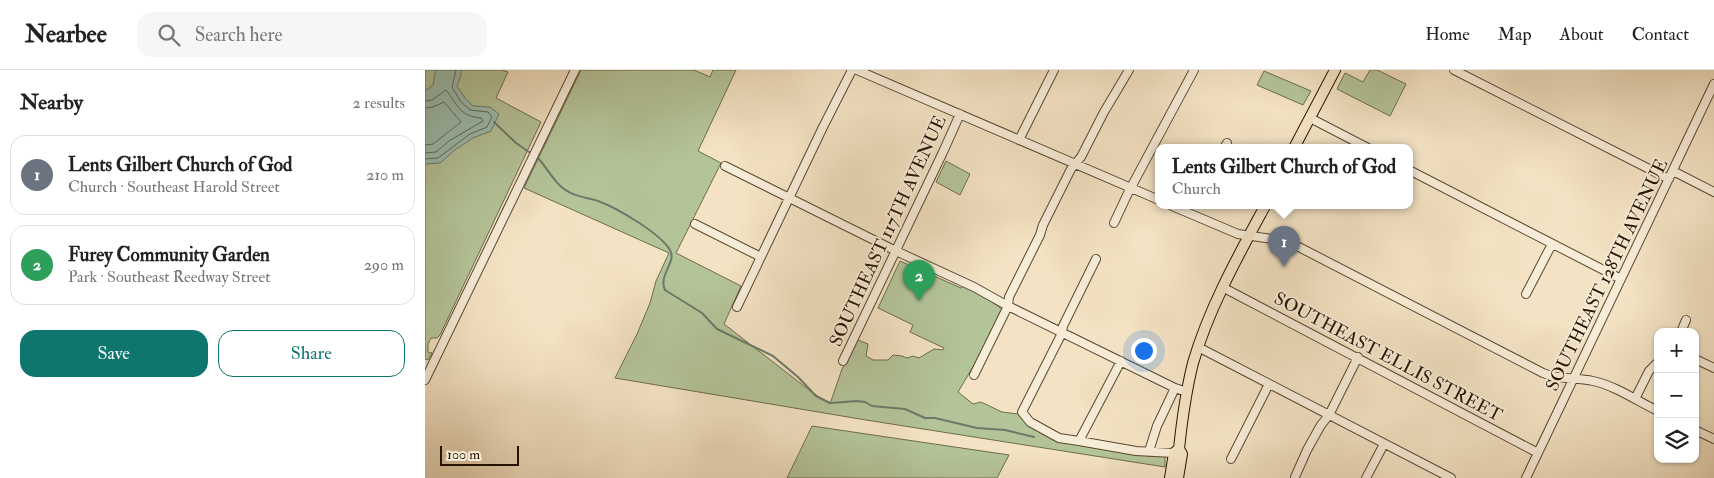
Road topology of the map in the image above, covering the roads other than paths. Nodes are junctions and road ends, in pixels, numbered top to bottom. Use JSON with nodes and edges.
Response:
{"nodes":[{"id":1,"x":575,"y":70,"type":"edge"},
{"id":2,"x":852,"y":70,"type":"edge"},
{"id":3,"x":857,"y":70,"type":"edge"},
{"id":4,"x":1054,"y":70,"type":"edge"},
{"id":5,"x":1129,"y":70,"type":"edge"},
{"id":6,"x":1193,"y":70,"type":"edge"},
{"id":7,"x":1335,"y":70,"type":"edge"},
{"id":8,"x":1453,"y":70,"type":"edge"},
{"id":9,"x":873,"y":73,"type":"edge"},
{"id":10,"x":1714,"y":84,"type":"edge"},
{"id":11,"x":960,"y":114,"type":"junction"},
{"id":12,"x":1310,"y":118,"type":"junction"},
{"id":13,"x":1019,"y":140,"type":"junction"},
{"id":14,"x":1296,"y":144,"type":"edge"},
{"id":15,"x":1360,"y":144,"type":"edge"},
{"id":16,"x":1075,"y":164,"type":"junction"},
{"id":17,"x":725,"y":166,"type":"dead end"},
{"id":18,"x":1673,"y":171,"type":"junction"},
{"id":19,"x":1413,"y":172,"type":"edge"},
{"id":20,"x":1669,"y":179,"type":"junction"},
{"id":21,"x":1132,"y":188,"type":"junction"},
{"id":22,"x":1714,"y":192,"type":"edge"},
{"id":23,"x":1155,"y":198,"type":"edge"},
{"id":24,"x":789,"y":199,"type":"junction"},
{"id":25,"x":1179,"y":209,"type":"edge"},
{"id":26,"x":1192,"y":209,"type":"edge"},
{"id":27,"x":1263,"y":209,"type":"edge"},
{"id":28,"x":1190,"y":214,"type":"junction"},
{"id":29,"x":1114,"y":223,"type":"dead end"},
{"id":30,"x":695,"y":224,"type":"dead end"},
{"id":31,"x":1249,"y":236,"type":"junction"},
{"id":32,"x":1551,"y":244,"type":"junction"},
{"id":33,"x":895,"y":251,"type":"junction"},
{"id":34,"x":761,"y":257,"type":"junction"},
{"id":35,"x":1096,"y":259,"type":"dead end"},
{"id":36,"x":1621,"y":279,"type":"junction"},
{"id":37,"x":1224,"y":288,"type":"junction"},
{"id":38,"x":1526,"y":294,"type":"dead end"},
{"id":39,"x":737,"y":306,"type":"dead end"},
{"id":40,"x":1008,"y":306,"type":"junction"},
{"id":41,"x":1686,"y":320,"type":"dead end"},
{"id":42,"x":1683,"y":328,"type":"edge"},
{"id":43,"x":1062,"y":333,"type":"junction"},
{"id":44,"x":1198,"y":347,"type":"junction"},
{"id":45,"x":1358,"y":357,"type":"junction"},
{"id":46,"x":843,"y":361,"type":"dead end"},
{"id":47,"x":1699,"y":361,"type":"edge"},
{"id":48,"x":1121,"y":362,"type":"junction"},
{"id":49,"x":1654,"y":366,"type":"edge"},
{"id":50,"x":1714,"y":368,"type":"edge"},
{"id":51,"x":974,"y":375,"type":"dead end"},
{"id":52,"x":1573,"y":379,"type":"junction"},
{"id":53,"x":425,"y":380,"type":"edge"},
{"id":54,"x":1269,"y":384,"type":"junction"},
{"id":55,"x":1175,"y":388,"type":"junction"},
{"id":56,"x":1187,"y":392,"type":"junction"},
{"id":57,"x":1635,"y":399,"type":"junction"},
{"id":58,"x":1654,"y":409,"type":"edge"},
{"id":59,"x":1329,"y":415,"type":"junction"},
{"id":60,"x":1699,"y":432,"type":"edge"},
{"id":61,"x":1714,"y":439,"type":"edge"},
{"id":62,"x":1079,"y":440,"type":"junction"},
{"id":63,"x":1384,"y":444,"type":"junction"},
{"id":64,"x":1149,"y":451,"type":"junction"},
{"id":65,"x":1177,"y":451,"type":"junction"},
{"id":66,"x":1539,"y":452,"type":"junction"},
{"id":67,"x":1231,"y":459,"type":"dead end"},
{"id":68,"x":1295,"y":477,"type":"edge"},
{"id":69,"x":1170,"y":478,"type":"edge"},
{"id":70,"x":1179,"y":478,"type":"edge"},
{"id":71,"x":1366,"y":478,"type":"edge"},
{"id":72,"x":1451,"y":478,"type":"edge"},
{"id":73,"x":1526,"y":478,"type":"edge"}],
"edges":[{"from":1,"to":53,"type":"street"},
{"from":2,"to":24,"type":"street"},
{"from":3,"to":9,"type":"street"},
{"from":4,"to":13,"type":"street"},
{"from":5,"to":16,"type":"street"},
{"from":6,"to":21,"type":"street"},
{"from":7,"to":12,"type":"main road"},
{"from":8,"to":20,"type":"street"},
{"from":9,"to":11,"type":"street"},
{"from":10,"to":18,"type":"street","name":"SOUTHEAST 128TH AVENUE"},
{"from":11,"to":13,"type":"street"},
{"from":11,"to":33,"type":"street","name":"SOUTHEAST 117TH AVENUE"},
{"from":12,"to":14,"type":"main road"},
{"from":12,"to":15,"type":"street"},
{"from":13,"to":16,"type":"street"},
{"from":16,"to":21,"type":"street"},
{"from":16,"to":40,"type":"street"},
{"from":17,"to":24,"type":"street"},
{"from":18,"to":20,"type":"street","name":"SOUTHEAST 128TH AVENUE"},
{"from":18,"to":22,"type":"street"},
{"from":19,"to":32,"type":"street"},
{"from":20,"to":36,"type":"street","name":"SOUTHEAST 128TH AVENUE"},
{"from":21,"to":23,"type":"street"},
{"from":21,"to":29,"type":"street"},
{"from":24,"to":33,"type":"street"},
{"from":24,"to":34,"type":"street"},
{"from":25,"to":28,"type":"street"},
{"from":26,"to":28,"type":"street"},
{"from":27,"to":31,"type":"main road"},
{"from":28,"to":31,"type":"street"},
{"from":30,"to":34,"type":"street"},
{"from":31,"to":37,"type":"main road"},
{"from":31,"to":52,"type":"street"},
{"from":32,"to":36,"type":"street"},
{"from":32,"to":38,"type":"street"},
{"from":33,"to":40,"type":"street"},
{"from":33,"to":46,"type":"street","name":"SOUTHEAST 117TH AVENUE"},
{"from":34,"to":39,"type":"street"},
{"from":35,"to":43,"type":"street"},
{"from":36,"to":52,"type":"street","name":"SOUTHEAST 128TH AVENUE"},
{"from":37,"to":44,"type":"main road"},
{"from":37,"to":45,"type":"street","name":"SOUTHEAST ELLIS STREET"},
{"from":40,"to":43,"type":"street"},
{"from":40,"to":51,"type":"street"},
{"from":41,"to":42,"type":"street"},
{"from":43,"to":48,"type":"street"},
{"from":43,"to":62,"type":"street"},
{"from":44,"to":54,"type":"street"},
{"from":44,"to":56,"type":"main road"},
{"from":45,"to":59,"type":"street"},
{"from":45,"to":66,"type":"street","name":"SOUTHEAST ELLIS STREET"},
{"from":47,"to":50,"type":"street"},
{"from":48,"to":55,"type":"street"},
{"from":48,"to":62,"type":"street"},
{"from":49,"to":57,"type":"street"},
{"from":52,"to":57,"type":"street"},
{"from":52,"to":66,"type":"street","name":"SOUTHEAST 128TH AVENUE"},
{"from":54,"to":59,"type":"street"},
{"from":54,"to":67,"type":"street"},
{"from":55,"to":56,"type":"street"},
{"from":55,"to":64,"type":"street"},
{"from":56,"to":65,"type":"main road"},
{"from":57,"to":58,"type":"street"},
{"from":59,"to":63,"type":"street"},
{"from":59,"to":68,"type":"street"},
{"from":60,"to":61,"type":"street"},
{"from":62,"to":64,"type":"street"},
{"from":63,"to":71,"type":"street"},
{"from":63,"to":72,"type":"street"},
{"from":64,"to":65,"type":"street"},
{"from":65,"to":69,"type":"main road"},
{"from":65,"to":70,"type":"main road"},
{"from":66,"to":73,"type":"street","name":"SOUTHEAST 128TH AVENUE"}]}
